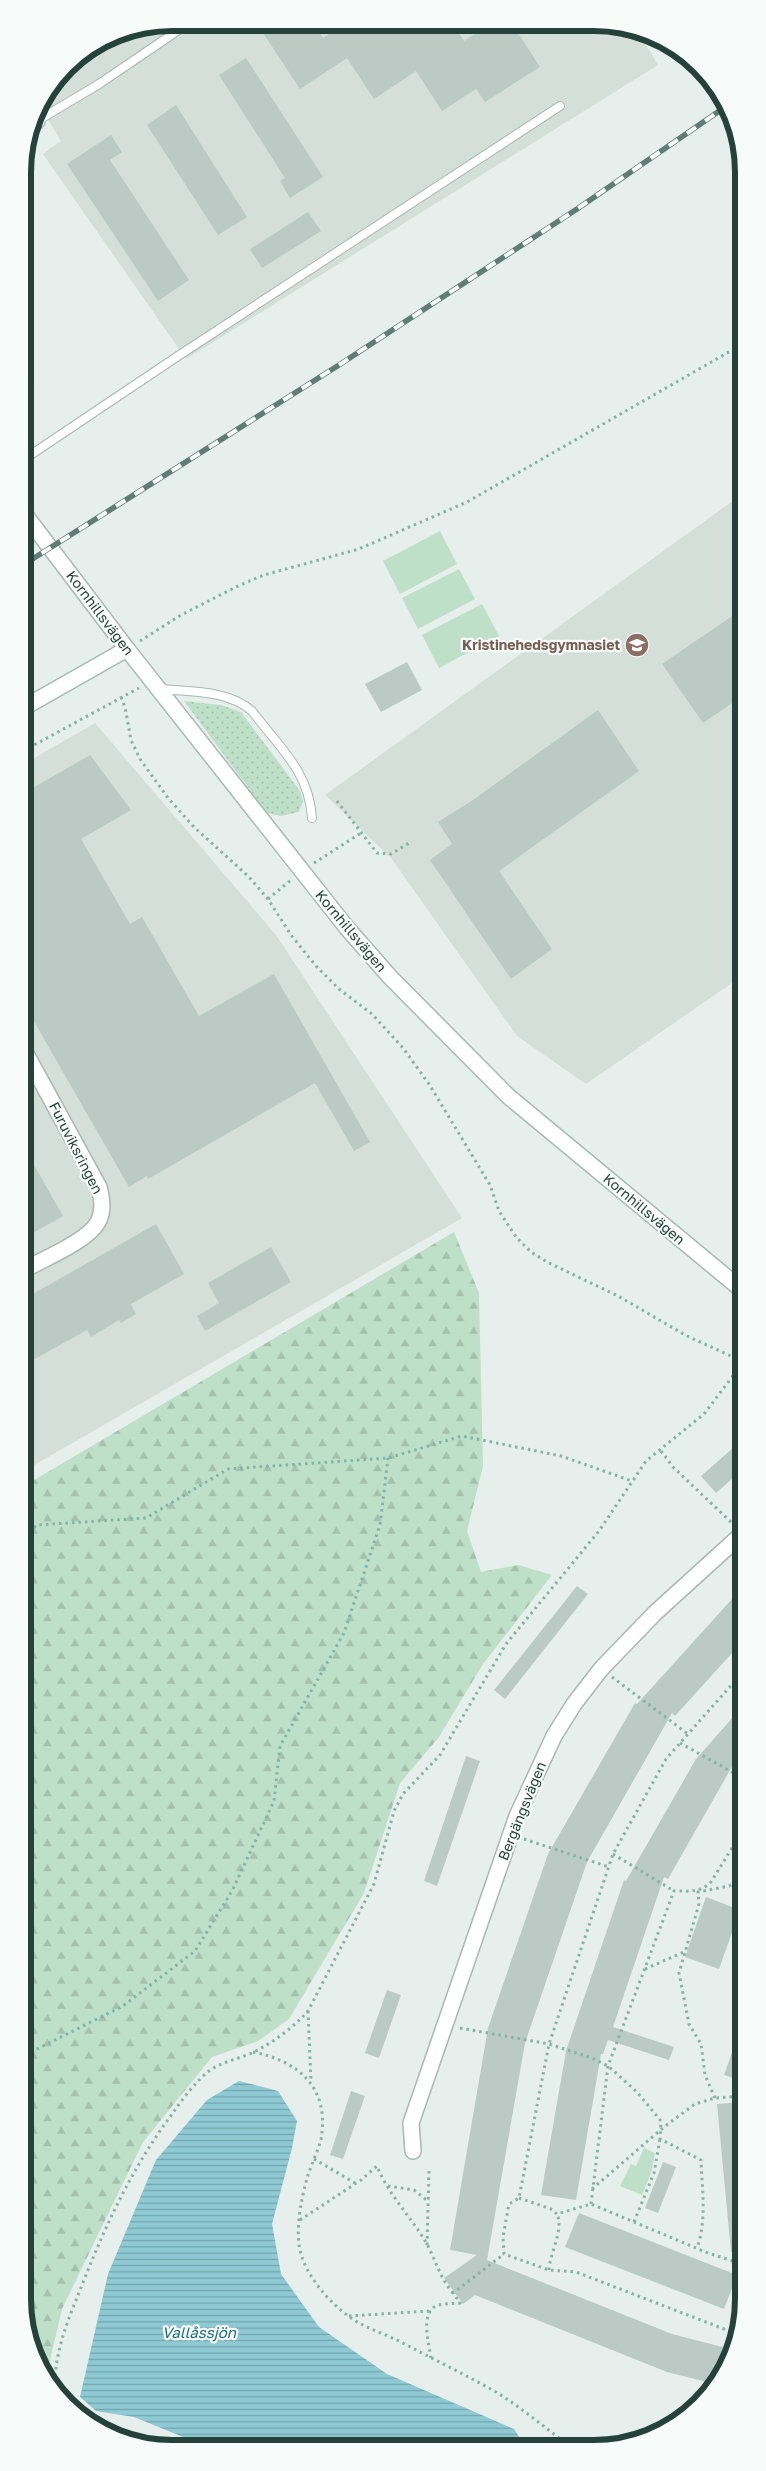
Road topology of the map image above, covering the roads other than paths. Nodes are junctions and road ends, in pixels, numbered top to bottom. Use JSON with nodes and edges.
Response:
{"nodes":[{"id":1,"x":177,"y":31,"type":"edge"},
{"id":2,"x":560,"y":106,"type":"dead end"},
{"id":3,"x":44,"y":115,"type":"edge"},
{"id":4,"x":32,"y":454,"type":"edge"},
{"id":5,"x":32,"y":524,"type":"edge"},
{"id":6,"x":127,"y":649,"type":"junction"},
{"id":7,"x":153,"y":684,"type":"junction"},
{"id":8,"x":32,"y":704,"type":"edge"},
{"id":9,"x":312,"y":818,"type":"dead end"},
{"id":10,"x":32,"y":1064,"type":"edge"},
{"id":11,"x":31,"y":1266,"type":"edge"},
{"id":12,"x":734,"y":1284,"type":"edge"},
{"id":13,"x":734,"y":1541,"type":"edge"},
{"id":14,"x":413,"y":2151,"type":"dead end"}],
"edges":[{"from":1,"to":3,"type":"lane"},
{"from":2,"to":4,"type":"lane"},
{"from":5,"to":6,"type":"street","name":"Kornhillsvägen"},
{"from":6,"to":7,"type":"street","name":"Kornhillsvägen"},
{"from":6,"to":8,"type":"street"},
{"from":7,"to":9,"type":"lane"},
{"from":7,"to":12,"type":"street","name":"Kornhillsvägen"},
{"from":10,"to":11,"type":"street","name":"Furuviksringen"},
{"from":13,"to":14,"type":"street","name":"Bergängsvägen"}]}
